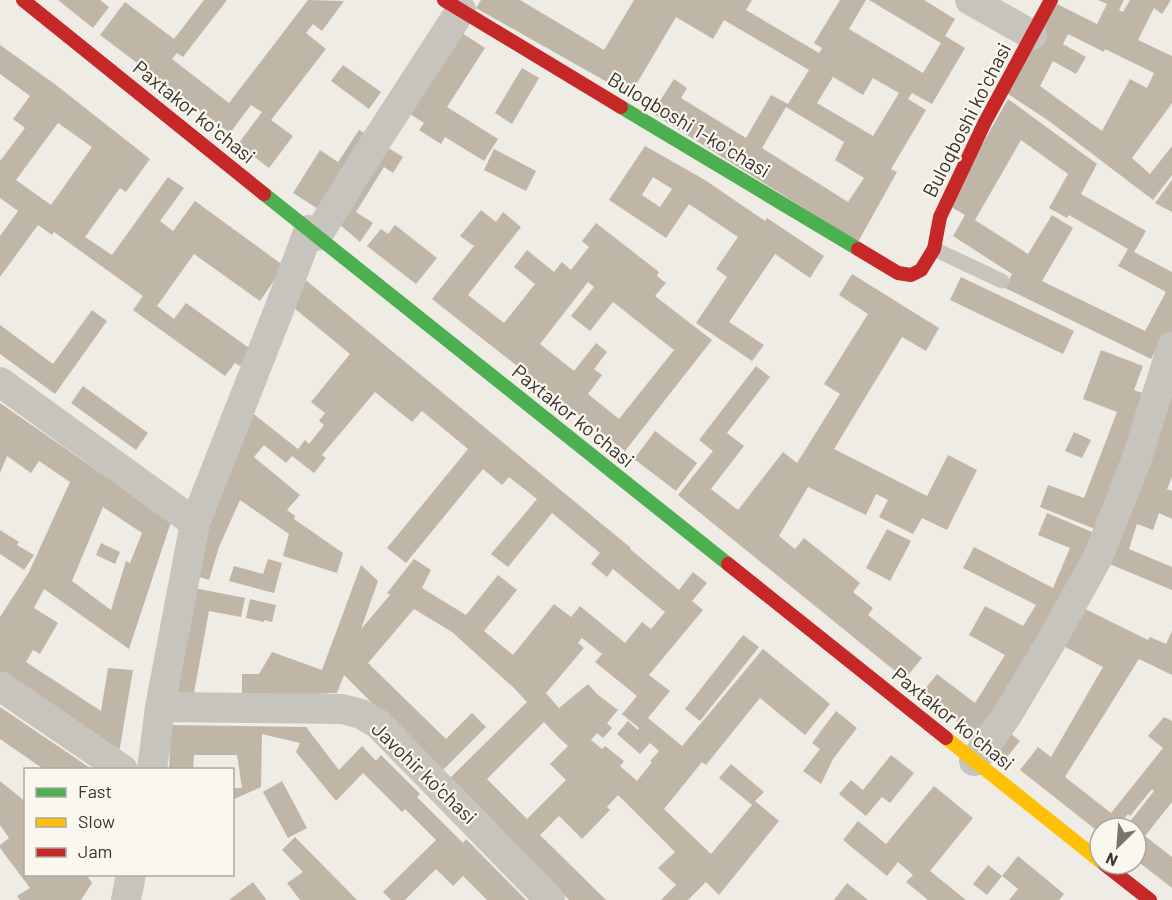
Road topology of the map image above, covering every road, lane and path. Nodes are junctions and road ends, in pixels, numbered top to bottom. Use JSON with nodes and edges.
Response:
{"nodes":[{"id":1,"x":23,"y":0,"type":"edge"},
{"id":2,"x":970,"y":0,"type":"edge"},
{"id":3,"x":1051,"y":0,"type":"edge"},
{"id":4,"x":453,"y":5,"type":"edge"},
{"id":5,"x":1032,"y":35,"type":"junction"},
{"id":6,"x":313,"y":233,"type":"junction"},
{"id":7,"x":934,"y":249,"type":"junction"},
{"id":8,"x":897,"y":273,"type":"joint"},
{"id":9,"x":1002,"y":281,"type":"dead end"},
{"id":10,"x":1172,"y":348,"type":"edge"},
{"id":11,"x":0,"y":382,"type":"edge"},
{"id":12,"x":195,"y":523,"type":"junction"},
{"id":13,"x":0,"y":686,"type":"edge"},
{"id":14,"x":160,"y":707,"type":"junction"},
{"id":15,"x":974,"y":761,"type":"junction"},
{"id":16,"x":120,"y":768,"type":"edge"},
{"id":17,"x":152,"y":768,"type":"edge"},
{"id":18,"x":1088,"y":851,"type":"edge"},
{"id":19,"x":131,"y":876,"type":"edge"},
{"id":20,"x":1119,"y":876,"type":"edge"},
{"id":21,"x":126,"y":900,"type":"edge"},
{"id":22,"x":550,"y":900,"type":"edge"},
{"id":23,"x":1150,"y":900,"type":"edge"}],
"edges":[{"from":1,"to":6,"type":"main road","name":"Paxtakor koʻchasi"},
{"from":2,"to":5,"type":"street"},
{"from":3,"to":5,"type":"main road","name":"Buloqboshi koʻchasi"},
{"from":4,"to":6,"type":"street"},
{"from":4,"to":8,"type":"main road","name":"Buloqboshi 1-koʻchasi"},
{"from":5,"to":7,"type":"main road","name":"Buloqboshi koʻchasi"},
{"from":6,"to":12,"type":"street"},
{"from":6,"to":15,"type":"main road","name":"Paxtakor koʻchasi"},
{"from":7,"to":8,"type":"main road","name":"Buloqboshi koʻchasi"},
{"from":7,"to":9,"type":"lane"},
{"from":10,"to":15,"type":"street"},
{"from":11,"to":12,"type":"street"},
{"from":12,"to":14,"type":"street"},
{"from":13,"to":16,"type":"street"},
{"from":14,"to":17,"type":"street"},
{"from":14,"to":22,"type":"street","name":"Javohir ko'chasi"},
{"from":15,"to":18,"type":"main road","name":"Paxtakor koʻchasi"},
{"from":19,"to":21,"type":"street"},
{"from":20,"to":23,"type":"main road"}]}
